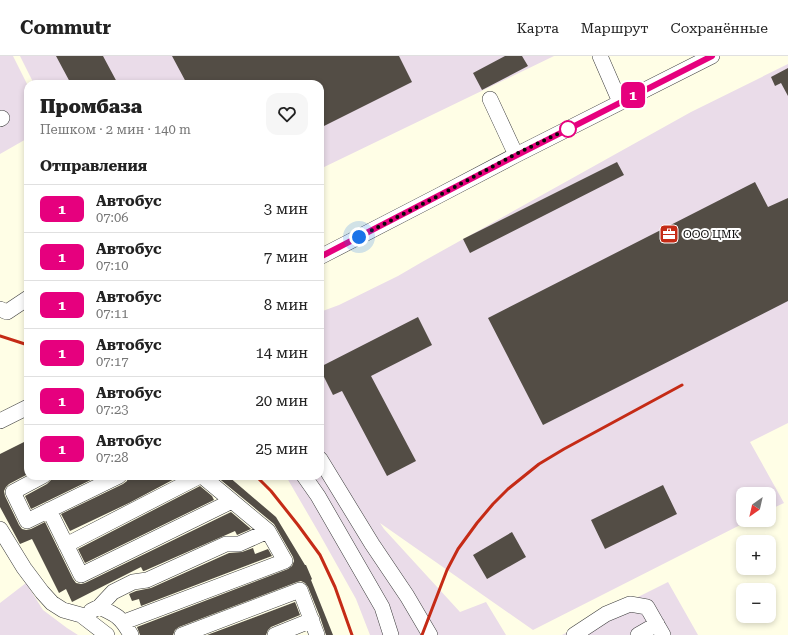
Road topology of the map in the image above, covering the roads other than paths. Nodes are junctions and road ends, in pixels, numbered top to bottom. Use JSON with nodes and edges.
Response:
{"nodes":[{"id":1,"x":600,"y":56,"type":"edge"},
{"id":2,"x":712,"y":56,"type":"edge"},
{"id":3,"x":490,"y":99,"type":"dead end"},
{"id":4,"x":620,"y":102,"type":"junction"},
{"id":5,"x":516,"y":154,"type":"junction"},
{"id":6,"x":324,"y":255,"type":"edge"},
{"id":7,"x":24,"y":301,"type":"edge"},
{"id":8,"x":0,"y":309,"type":"edge"},
{"id":9,"x":24,"y":408,"type":"edge"},
{"id":10,"x":0,"y":421,"type":"edge"},
{"id":11,"x":324,"y":466,"type":"edge"},
{"id":12,"x":36,"y":480,"type":"edge"},
{"id":13,"x":111,"y":480,"type":"edge"},
{"id":14,"x":193,"y":480,"type":"edge"},
{"id":15,"x":206,"y":480,"type":"edge"},
{"id":16,"x":307,"y":480,"type":"edge"},
{"id":17,"x":232,"y":501,"type":"junction"},
{"id":18,"x":49,"y":510,"type":"junction"},
{"id":19,"x":0,"y":529,"type":"edge"},
{"id":20,"x":268,"y":530,"type":"junction"},
{"id":21,"x":66,"y":545,"type":"junction"},
{"id":22,"x":99,"y":607,"type":"junction"},
{"id":23,"x":81,"y":615,"type":"junction"},
{"id":24,"x":312,"y":620,"type":"junction"},
{"id":25,"x":128,"y":629,"type":"edge"},
{"id":26,"x":660,"y":630,"type":"edge"},
{"id":27,"x":106,"y":635,"type":"edge"},
{"id":28,"x":182,"y":635,"type":"edge"},
{"id":29,"x":275,"y":635,"type":"edge"},
{"id":30,"x":317,"y":635,"type":"edge"},
{"id":31,"x":391,"y":635,"type":"edge"},
{"id":32,"x":430,"y":635,"type":"edge"},
{"id":33,"x":574,"y":635,"type":"edge"},
{"id":34,"x":638,"y":635,"type":"edge"}],
"edges":[{"from":1,"to":4,"type":"street"},
{"from":2,"to":4,"type":"street"},
{"from":3,"to":5,"type":"street"},
{"from":4,"to":5,"type":"street"},
{"from":5,"to":6,"type":"street"},
{"from":7,"to":8,"type":"street"},
{"from":9,"to":10,"type":"street"},
{"from":11,"to":32,"type":"street"},
{"from":12,"to":18,"type":"street"},
{"from":13,"to":18,"type":"street"},
{"from":14,"to":21,"type":"street"},
{"from":15,"to":17,"type":"street"},
{"from":16,"to":31,"type":"street"},
{"from":17,"to":20,"type":"street"},
{"from":17,"to":21,"type":"street"},
{"from":18,"to":21,"type":"street"},
{"from":19,"to":23,"type":"street"},
{"from":20,"to":22,"type":"street"},
{"from":20,"to":25,"type":"street"},
{"from":22,"to":23,"type":"street"},
{"from":22,"to":25,"type":"street"},
{"from":23,"to":27,"type":"street"},
{"from":24,"to":28,"type":"street"},
{"from":24,"to":29,"type":"street"},
{"from":24,"to":30,"type":"street"},
{"from":26,"to":33,"type":"street"},
{"from":26,"to":34,"type":"street"}]}
